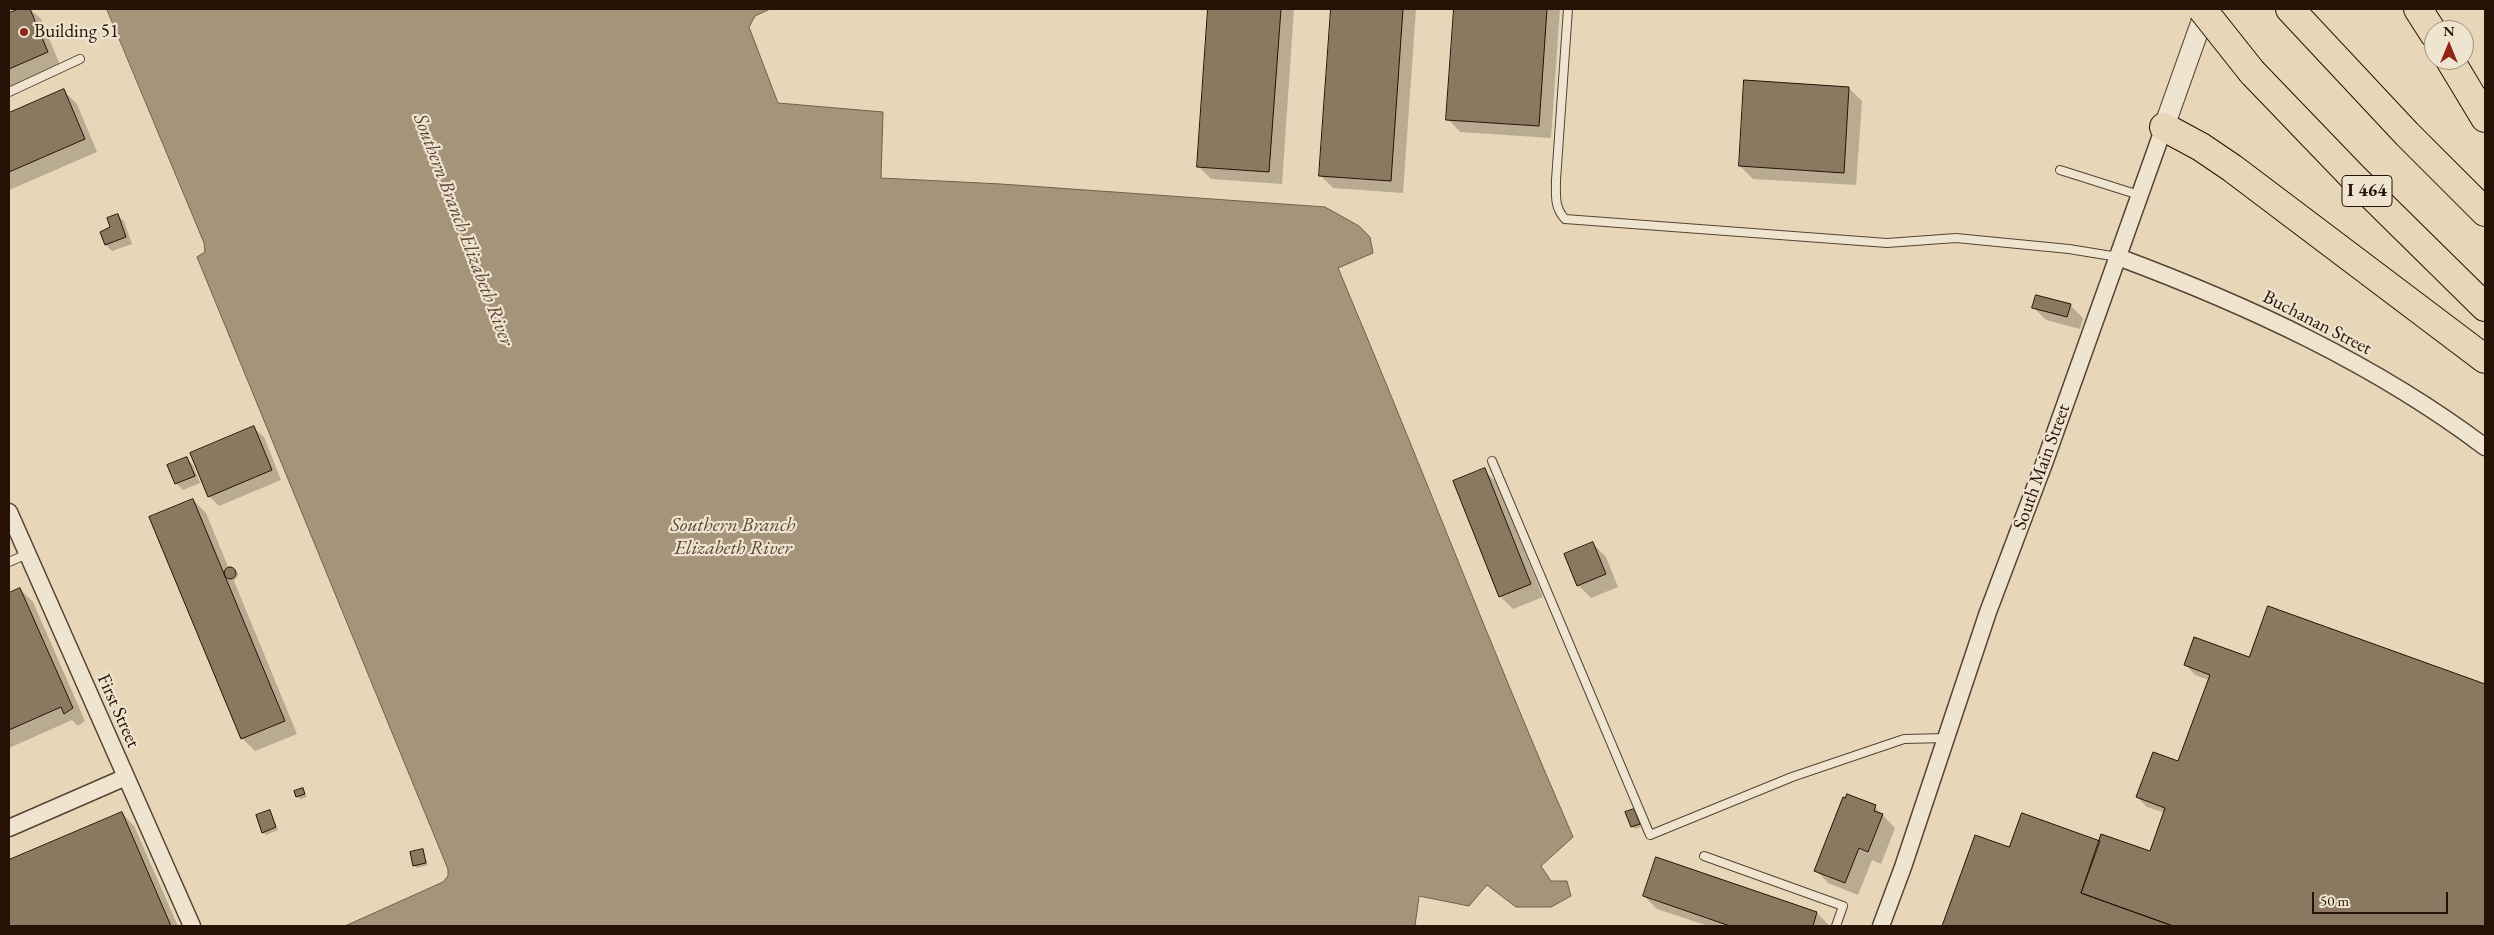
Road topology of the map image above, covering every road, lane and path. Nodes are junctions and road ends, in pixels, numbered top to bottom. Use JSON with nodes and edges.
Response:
{"nodes":[{"id":1,"x":1568,"y":9,"type":"edge"},
{"id":2,"x":2202,"y":9,"type":"edge"},
{"id":3,"x":2206,"y":9,"type":"edge"},
{"id":4,"x":2290,"y":9,"type":"edge"},
{"id":5,"x":2418,"y":9,"type":"edge"},
{"id":6,"x":2425,"y":20,"type":"edge"},
{"id":7,"x":80,"y":59,"type":"dead end"},
{"id":8,"x":2456,"y":70,"type":"edge"},
{"id":9,"x":9,"y":92,"type":"edge"},
{"id":10,"x":2485,"y":118,"type":"edge"},
{"id":11,"x":2164,"y":127,"type":"junction"},
{"id":12,"x":2060,"y":170,"type":"dead end"},
{"id":13,"x":2140,"y":195,"type":"junction"},
{"id":14,"x":2485,"y":212,"type":"edge"},
{"id":15,"x":2118,"y":257,"type":"junction"},
{"id":16,"x":2485,"y":307,"type":"edge"},
{"id":17,"x":2485,"y":359,"type":"edge"},
{"id":18,"x":2485,"y":447,"type":"edge"},
{"id":19,"x":1492,"y":461,"type":"dead end"},
{"id":20,"x":9,"y":512,"type":"edge"},
{"id":21,"x":27,"y":554,"type":"junction"},
{"id":22,"x":9,"y":562,"type":"edge"},
{"id":23,"x":1946,"y":738,"type":"junction"},
{"id":24,"x":126,"y":777,"type":"junction"},
{"id":25,"x":9,"y":828,"type":"edge"},
{"id":26,"x":1704,"y":856,"type":"dead end"},
{"id":27,"x":192,"y":926,"type":"edge"},
{"id":28,"x":1836,"y":926,"type":"edge"},
{"id":29,"x":1881,"y":926,"type":"edge"}],
"edges":[{"from":1,"to":15,"type":"lane"},
{"from":2,"to":16,"type":"highway","number":"I 464","bridge":true},
{"from":3,"to":11,"type":"street","name":"South Main Street"},
{"from":4,"to":14,"type":"highway"},
{"from":5,"to":6,"type":"highway"},
{"from":7,"to":9,"type":"lane"},
{"from":8,"to":10,"type":"highway"},
{"from":11,"to":13,"type":"street","name":"South Main Street"},
{"from":11,"to":17,"type":"highway"},
{"from":12,"to":13,"type":"lane"},
{"from":13,"to":15,"type":"street","name":"South Main Street"},
{"from":15,"to":18,"type":"street","name":"Buchanan Street"},
{"from":15,"to":23,"type":"street","name":"South Main Street"},
{"from":19,"to":23,"type":"lane"},
{"from":20,"to":21,"type":"street","name":"First Street"},
{"from":21,"to":22,"type":"lane"},
{"from":21,"to":24,"type":"street","name":"First Street"},
{"from":23,"to":29,"type":"street","name":"South Main Street"},
{"from":24,"to":25,"type":"street"},
{"from":24,"to":27,"type":"street","name":"First Street"},
{"from":26,"to":28,"type":"lane"}]}
